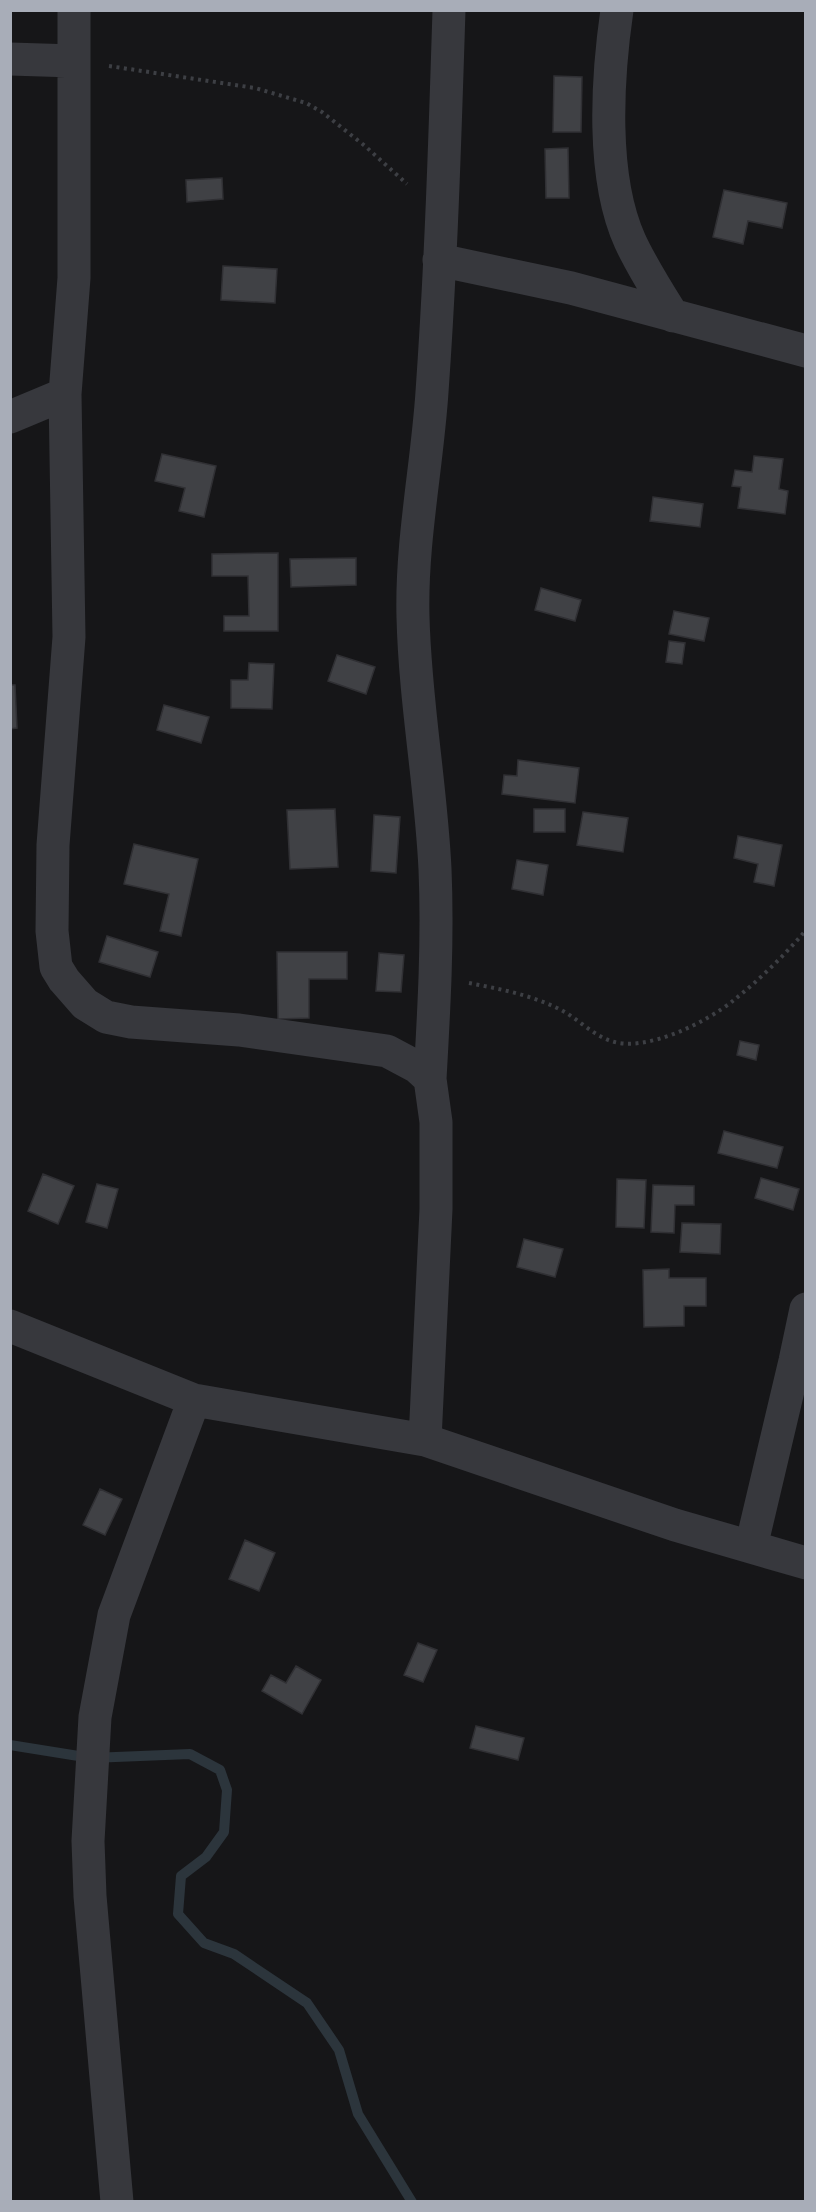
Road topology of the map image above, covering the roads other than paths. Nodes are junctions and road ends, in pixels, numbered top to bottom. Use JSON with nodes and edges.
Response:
{"nodes":[{"id":1,"x":74,"y":10,"type":"edge"},
{"id":2,"x":449,"y":10,"type":"edge"},
{"id":3,"x":617,"y":10,"type":"edge"},
{"id":4,"x":10,"y":59,"type":"edge"},
{"id":5,"x":74,"y":61,"type":"junction"},
{"id":6,"x":439,"y":260,"type":"junction"},
{"id":7,"x":674,"y":316,"type":"junction"},
{"id":8,"x":806,"y":351,"type":"edge"},
{"id":9,"x":66,"y":394,"type":"junction"},
{"id":10,"x":10,"y":417,"type":"edge"},
{"id":11,"x":430,"y":1079,"type":"junction"},
{"id":12,"x":806,"y":1309,"type":"edge"},
{"id":13,"x":10,"y":1326,"type":"edge"},
{"id":14,"x":194,"y":1400,"type":"junction"},
{"id":15,"x":425,"y":1440,"type":"junction"},
{"id":16,"x":751,"y":1547,"type":"junction"},
{"id":17,"x":806,"y":1563,"type":"edge"},
{"id":18,"x":117,"y":2202,"type":"edge"}],
"edges":[{"from":1,"to":5,"type":"street"},
{"from":2,"to":6,"type":"street"},
{"from":3,"to":7,"type":"street"},
{"from":4,"to":5,"type":"street"},
{"from":5,"to":9,"type":"street"},
{"from":6,"to":7,"type":"street"},
{"from":6,"to":11,"type":"street"},
{"from":7,"to":8,"type":"street"},
{"from":9,"to":10,"type":"street"},
{"from":9,"to":11,"type":"street"},
{"from":11,"to":15,"type":"street"},
{"from":12,"to":16,"type":"street"},
{"from":13,"to":14,"type":"street"},
{"from":14,"to":15,"type":"street"},
{"from":14,"to":18,"type":"street"},
{"from":15,"to":16,"type":"street"},
{"from":16,"to":17,"type":"street"}]}
